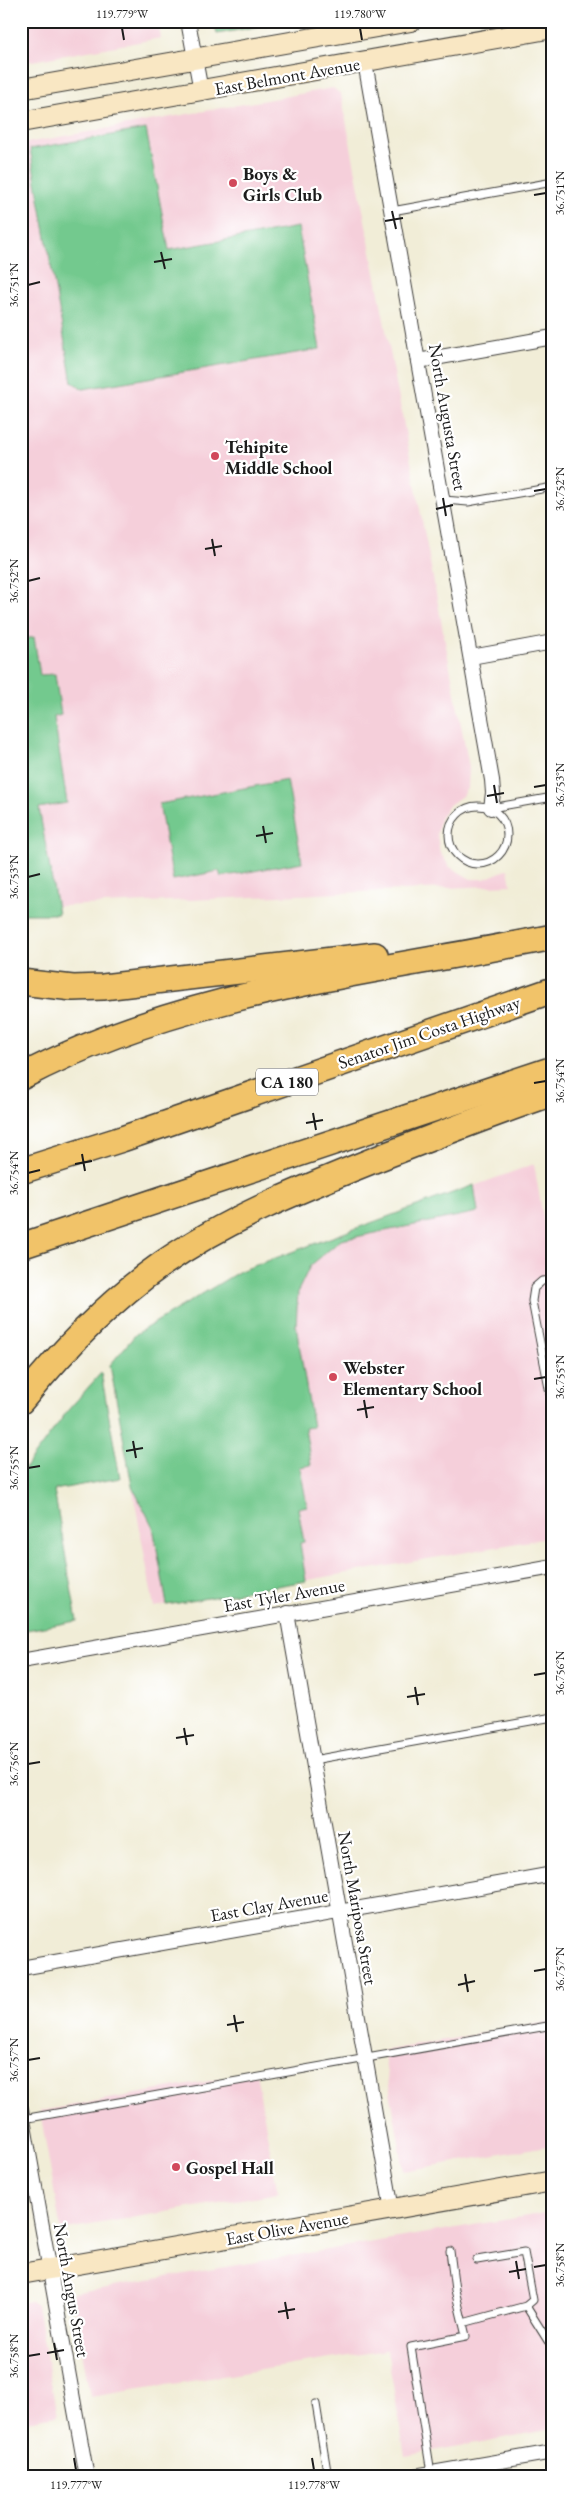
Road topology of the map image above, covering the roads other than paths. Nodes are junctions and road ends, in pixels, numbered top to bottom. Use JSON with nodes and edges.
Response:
{"nodes":[{"id":1,"x":188,"y":21,"type":"edge"},
{"id":2,"x":411,"y":21,"type":"edge"},
{"id":3,"x":553,"y":28,"type":"edge"},
{"id":4,"x":195,"y":59,"type":"junction"},
{"id":5,"x":365,"y":62,"type":"junction"},
{"id":6,"x":21,"y":89,"type":"edge"},
{"id":7,"x":201,"y":91,"type":"junction"},
{"id":8,"x":21,"y":122,"type":"edge"},
{"id":9,"x":553,"y":182,"type":"edge"},
{"id":10,"x":392,"y":210,"type":"junction"},
{"id":11,"x":553,"y":337,"type":"edge"},
{"id":12,"x":418,"y":361,"type":"junction"},
{"id":13,"x":553,"y":487,"type":"edge"},
{"id":14,"x":444,"y":500,"type":"junction"},
{"id":15,"x":553,"y":642,"type":"edge"},
{"id":16,"x":470,"y":657,"type":"junction"},
{"id":17,"x":553,"y":797,"type":"edge"},
{"id":18,"x":491,"y":808,"type":"junction"},
{"id":19,"x":543,"y":939,"type":"edge"},
{"id":20,"x":21,"y":982,"type":"edge"},
{"id":21,"x":553,"y":990,"type":"edge"},
{"id":22,"x":553,"y":1068,"type":"edge"},
{"id":23,"x":21,"y":1076,"type":"edge"},
{"id":24,"x":553,"y":1093,"type":"edge"},
{"id":25,"x":21,"y":1171,"type":"edge"},
{"id":26,"x":25,"y":1246,"type":"edge"},
{"id":27,"x":553,"y":1280,"type":"edge"},
{"id":28,"x":21,"y":1401,"type":"edge"},
{"id":29,"x":553,"y":1409,"type":"edge"},
{"id":30,"x":553,"y":1567,"type":"edge"},
{"id":31,"x":287,"y":1613,"type":"junction"},
{"id":32,"x":21,"y":1661,"type":"edge"},
{"id":33,"x":553,"y":1717,"type":"edge"},
{"id":34,"x":313,"y":1760,"type":"junction"},
{"id":35,"x":553,"y":1874,"type":"edge"},
{"id":36,"x":340,"y":1912,"type":"junction"},
{"id":37,"x":21,"y":1968,"type":"edge"},
{"id":38,"x":553,"y":2026,"type":"edge"},
{"id":39,"x":366,"y":2058,"type":"junction"},
{"id":40,"x":22,"y":2114,"type":"edge"},
{"id":41,"x":553,"y":2181,"type":"edge"},
{"id":42,"x":392,"y":2210,"type":"junction"},
{"id":43,"x":450,"y":2252,"type":"dead end"},
{"id":44,"x":477,"y":2260,"type":"dead end"},
{"id":45,"x":49,"y":2269,"type":"junction"},
{"id":46,"x":21,"y":2274,"type":"edge"},
{"id":47,"x":526,"y":2306,"type":"junction"},
{"id":48,"x":463,"y":2323,"type":"junction"},
{"id":49,"x":553,"y":2341,"type":"edge"},
{"id":50,"x":316,"y":2404,"type":"dead end"},
{"id":51,"x":553,"y":2452,"type":"edge"},
{"id":52,"x":431,"y":2473,"type":"junction"},
{"id":53,"x":87,"y":2477,"type":"edge"},
{"id":54,"x":328,"y":2477,"type":"edge"},
{"id":55,"x":409,"y":2477,"type":"edge"}],
"edges":[{"from":1,"to":4,"type":"street"},
{"from":2,"to":4,"type":"main road","name":"East Belmont Avenue"},
{"from":3,"to":5,"type":"main road","name":"East Belmont Avenue"},
{"from":4,"to":6,"type":"main road","name":"East Belmont Avenue"},
{"from":4,"to":7,"type":"street"},
{"from":5,"to":7,"type":"main road","name":"East Belmont Avenue"},
{"from":5,"to":10,"type":"street","name":"North Augusta Street"},
{"from":7,"to":8,"type":"main road","name":"East Belmont Avenue"},
{"from":9,"to":10,"type":"lane"},
{"from":10,"to":12,"type":"street","name":"North Augusta Street"},
{"from":11,"to":12,"type":"street"},
{"from":12,"to":14,"type":"street","name":"North Augusta Street"},
{"from":13,"to":14,"type":"lane"},
{"from":14,"to":16,"type":"street","name":"North Augusta Street"},
{"from":15,"to":16,"type":"street"},
{"from":16,"to":18,"type":"street","name":"North Augusta Street"},
{"from":17,"to":18,"type":"lane"},
{"from":18,"to":18,"type":"lane"},
{"from":19,"to":20,"type":"highway"},
{"from":19,"to":23,"type":"highway"},
{"from":21,"to":25,"type":"highway","name":"Senator Jim Costa Highway","number":"CA 180"},
{"from":22,"to":26,"type":"highway"},
{"from":24,"to":28,"type":"highway"},
{"from":27,"to":29,"type":"lane"},
{"from":30,"to":31,"type":"street","name":"East Tyler Avenue"},
{"from":31,"to":32,"type":"street","name":"East Tyler Avenue"},
{"from":31,"to":34,"type":"street","name":"North Mariposa Street"},
{"from":33,"to":34,"type":"lane"},
{"from":34,"to":36,"type":"street","name":"North Mariposa Street"},
{"from":35,"to":36,"type":"street","name":"East Clay Avenue"},
{"from":36,"to":37,"type":"street","name":"East Clay Avenue"},
{"from":36,"to":39,"type":"street","name":"North Mariposa Street"},
{"from":38,"to":39,"type":"lane"},
{"from":39,"to":40,"type":"lane"},
{"from":39,"to":42,"type":"street","name":"North Mariposa Street"},
{"from":40,"to":45,"type":"street","name":"North Angus Street"},
{"from":41,"to":42,"type":"main road","name":"East Olive Avenue"},
{"from":42,"to":45,"type":"main road","name":"East Olive Avenue"},
{"from":43,"to":48,"type":"lane"},
{"from":44,"to":47,"type":"lane"},
{"from":45,"to":46,"type":"main road","name":"East Olive Avenue"},
{"from":45,"to":53,"type":"street","name":"North Angus Street"},
{"from":47,"to":48,"type":"lane"},
{"from":47,"to":49,"type":"lane"},
{"from":48,"to":52,"type":"lane"},
{"from":50,"to":54,"type":"lane"},
{"from":51,"to":52,"type":"street"},
{"from":52,"to":55,"type":"street"}]}
